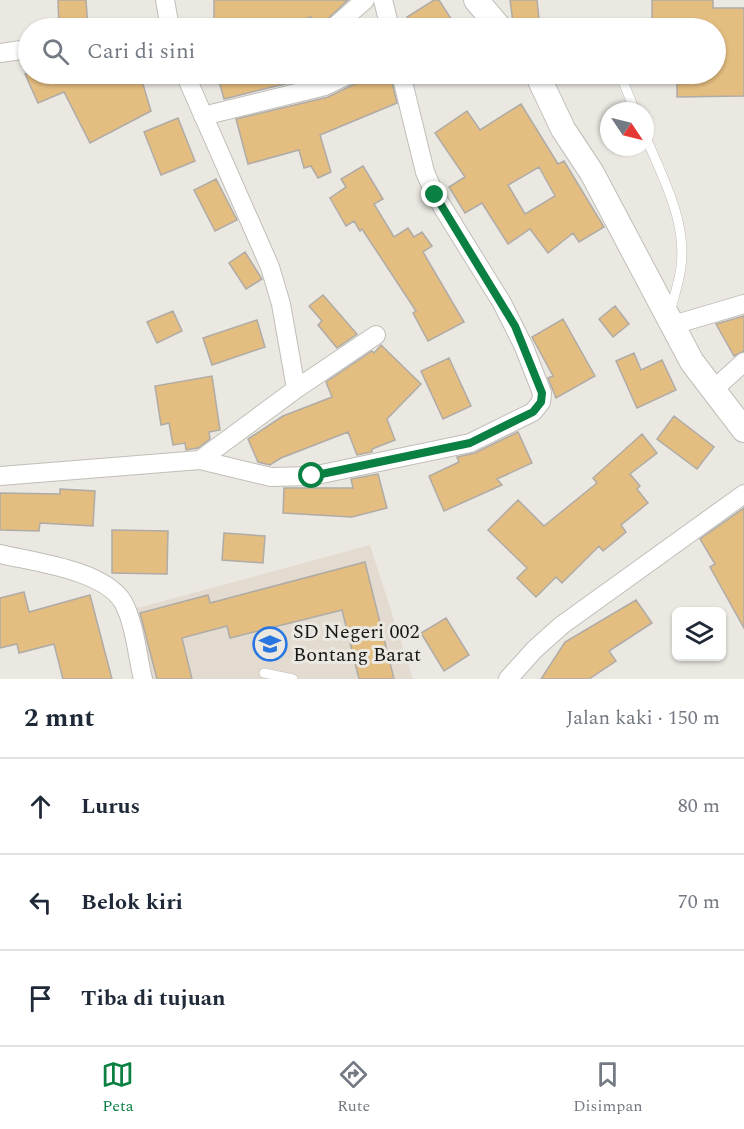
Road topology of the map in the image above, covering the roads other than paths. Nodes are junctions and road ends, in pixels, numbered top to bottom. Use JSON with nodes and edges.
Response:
{"nodes":[{"id":1,"x":165,"y":0,"type":"edge"},
{"id":2,"x":366,"y":0,"type":"edge"},
{"id":3,"x":383,"y":0,"type":"edge"},
{"id":4,"x":476,"y":0,"type":"edge"},
{"id":5,"x":168,"y":18,"type":"edge"},
{"id":6,"x":345,"y":18,"type":"edge"},
{"id":7,"x":388,"y":18,"type":"edge"},
{"id":8,"x":491,"y":18,"type":"edge"},
{"id":9,"x":18,"y":50,"type":"edge"},
{"id":10,"x":0,"y":53,"type":"edge"},
{"id":11,"x":189,"y":84,"type":"edge"},
{"id":12,"x":329,"y":84,"type":"edge"},
{"id":13,"x":403,"y":84,"type":"edge"},
{"id":14,"x":542,"y":84,"type":"edge"},
{"id":15,"x":624,"y":84,"type":"edge"},
{"id":16,"x":631,"y":102,"type":"edge"},
{"id":17,"x":203,"y":116,"type":"junction"},
{"id":18,"x":653,"y":156,"type":"edge"},
{"id":19,"x":744,"y":304,"type":"edge"},
{"id":20,"x":671,"y":321,"type":"junction"},
{"id":21,"x":375,"y":335,"type":"dead end"},
{"id":22,"x":744,"y":362,"type":"edge"},
{"id":23,"x":296,"y":389,"type":"junction"},
{"id":24,"x":713,"y":390,"type":"junction"},
{"id":25,"x":744,"y":430,"type":"edge"},
{"id":26,"x":200,"y":460,"type":"junction"},
{"id":27,"x":0,"y":476,"type":"edge"},
{"id":28,"x":744,"y":494,"type":"edge"},
{"id":29,"x":0,"y":554,"type":"edge"},
{"id":30,"x":264,"y":673,"type":"dead end"},
{"id":31,"x":143,"y":679,"type":"edge"},
{"id":32,"x":293,"y":679,"type":"edge"},
{"id":33,"x":508,"y":679,"type":"edge"}],
"edges":[{"from":1,"to":5,"type":"street"},
{"from":2,"to":6,"type":"street"},
{"from":3,"to":7,"type":"street"},
{"from":4,"to":8,"type":"street"},
{"from":9,"to":10,"type":"street"},
{"from":11,"to":17,"type":"street"},
{"from":12,"to":17,"type":"street"},
{"from":13,"to":26,"type":"street"},
{"from":14,"to":20,"type":"street"},
{"from":15,"to":16,"type":"lane"},
{"from":17,"to":23,"type":"street"},
{"from":18,"to":20,"type":"lane"},
{"from":19,"to":20,"type":"street"},
{"from":20,"to":24,"type":"street"},
{"from":21,"to":23,"type":"street"},
{"from":22,"to":24,"type":"street"},
{"from":23,"to":26,"type":"street"},
{"from":24,"to":25,"type":"street"},
{"from":26,"to":27,"type":"street"},
{"from":28,"to":33,"type":"street"},
{"from":29,"to":31,"type":"street"},
{"from":30,"to":32,"type":"lane"}]}
